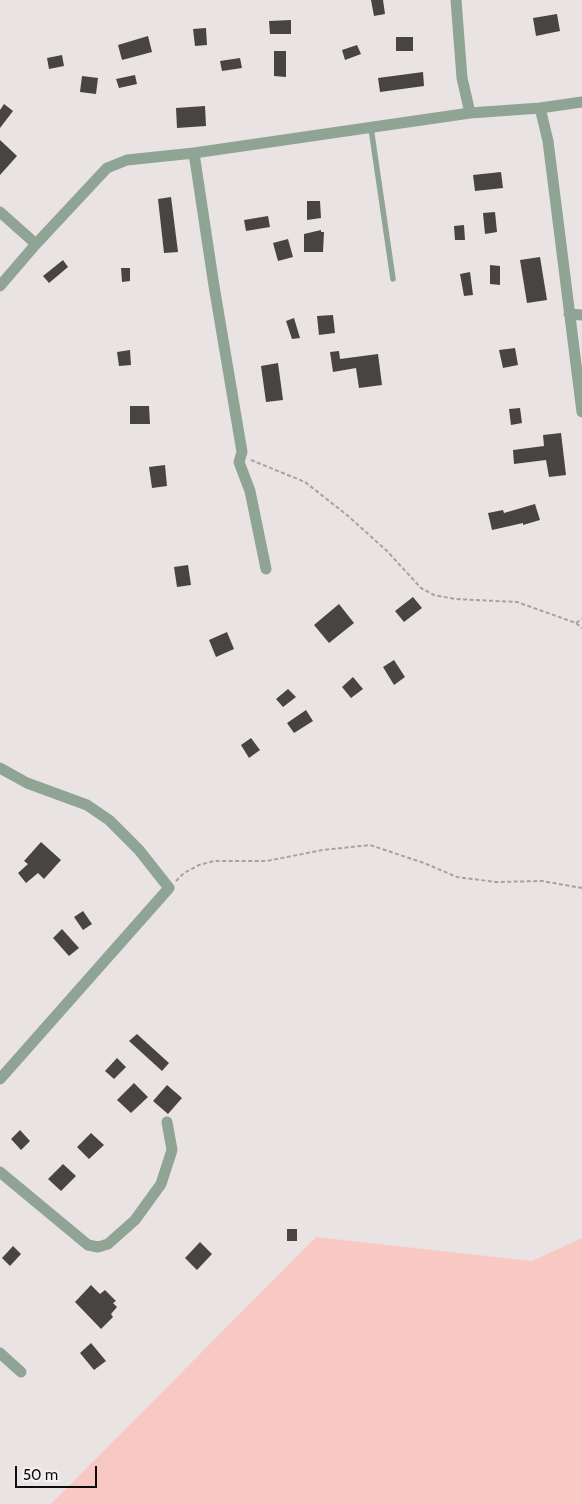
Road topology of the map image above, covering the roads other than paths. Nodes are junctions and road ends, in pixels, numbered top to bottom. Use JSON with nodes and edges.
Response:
{"nodes":[{"id":1,"x":456,"y":0,"type":"edge"},
{"id":2,"x":582,"y":102,"type":"edge"},
{"id":3,"x":540,"y":108,"type":"junction"},
{"id":4,"x":470,"y":113,"type":"junction"},
{"id":5,"x":371,"y":128,"type":"junction"},
{"id":6,"x":194,"y":153,"type":"junction"},
{"id":7,"x":0,"y":212,"type":"edge"},
{"id":8,"x":36,"y":244,"type":"junction"},
{"id":9,"x":393,"y":279,"type":"dead end"},
{"id":10,"x":0,"y":286,"type":"edge"},
{"id":11,"x":569,"y":314,"type":"junction"},
{"id":12,"x":582,"y":315,"type":"edge"},
{"id":13,"x":582,"y":412,"type":"edge"},
{"id":14,"x":266,"y":569,"type":"dead end"},
{"id":15,"x":0,"y":768,"type":"edge"},
{"id":16,"x":0,"y":1079,"type":"edge"},
{"id":17,"x":167,"y":1122,"type":"dead end"},
{"id":18,"x":0,"y":1172,"type":"edge"},
{"id":19,"x":0,"y":1352,"type":"edge"},
{"id":20,"x":22,"y":1372,"type":"dead end"}],
"edges":[{"from":1,"to":4,"type":"street"},
{"from":2,"to":3,"type":"street"},
{"from":3,"to":4,"type":"street"},
{"from":3,"to":11,"type":"street"},
{"from":4,"to":5,"type":"street"},
{"from":5,"to":6,"type":"street"},
{"from":5,"to":9,"type":"lane"},
{"from":6,"to":8,"type":"street"},
{"from":6,"to":14,"type":"street"},
{"from":7,"to":8,"type":"street"},
{"from":8,"to":10,"type":"street"},
{"from":11,"to":12,"type":"street"},
{"from":11,"to":13,"type":"street"},
{"from":15,"to":16,"type":"street"},
{"from":17,"to":18,"type":"street"},
{"from":19,"to":20,"type":"street"}]}
